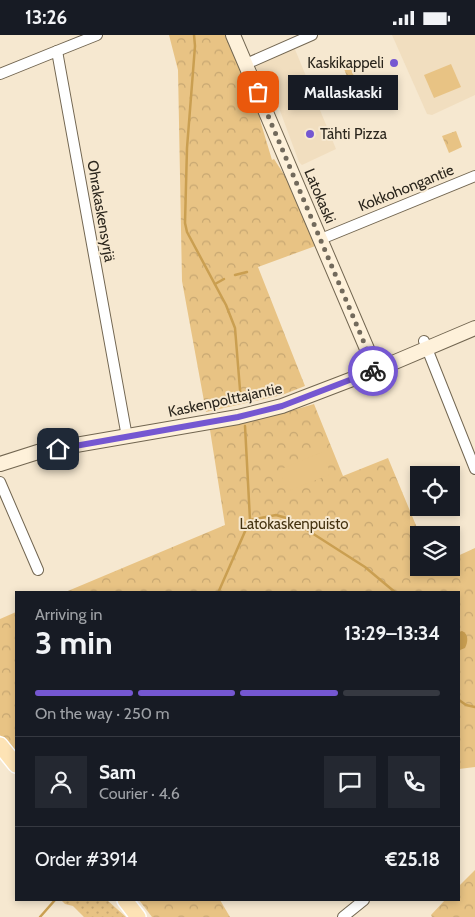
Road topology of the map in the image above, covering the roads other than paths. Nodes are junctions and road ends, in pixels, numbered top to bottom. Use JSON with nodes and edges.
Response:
{"nodes":[{"id":1,"x":98,"y":35,"type":"edge"},
{"id":2,"x":233,"y":35,"type":"edge"},
{"id":3,"x":312,"y":35,"type":"edge"},
{"id":4,"x":57,"y":51,"type":"junction"},
{"id":5,"x":246,"y":64,"type":"junction"},
{"id":6,"x":0,"y":74,"type":"edge"},
{"id":7,"x":475,"y":176,"type":"edge"},
{"id":8,"x":321,"y":239,"type":"junction"},
{"id":9,"x":475,"y":327,"type":"edge"},
{"id":10,"x":426,"y":345,"type":"junction"},
{"id":11,"x":376,"y":370,"type":"junction"},
{"id":12,"x":127,"y":437,"type":"junction"},
{"id":13,"x":0,"y":464,"type":"edge"},
{"id":14,"x":475,"y":469,"type":"edge"},
{"id":15,"x":0,"y":483,"type":"edge"},
{"id":16,"x":38,"y":570,"type":"dead end"},
{"id":17,"x":0,"y":745,"type":"edge"},
{"id":18,"x":15,"y":764,"type":"edge"},
{"id":19,"x":126,"y":901,"type":"edge"},
{"id":20,"x":363,"y":901,"type":"edge"},
{"id":21,"x":356,"y":913,"type":"edge"},
{"id":22,"x":138,"y":917,"type":"edge"},
{"id":23,"x":344,"y":917,"type":"edge"}],
"edges":[{"from":1,"to":4,"type":"street"},
{"from":2,"to":5,"type":"street","name":"Latokaski"},
{"from":3,"to":5,"type":"street"},
{"from":4,"to":6,"type":"street"},
{"from":4,"to":12,"type":"street","name":"Ohrakaskensyrjä"},
{"from":5,"to":8,"type":"street","name":"Latokaski"},
{"from":7,"to":8,"type":"street","name":"Kokkohongantie"},
{"from":8,"to":11,"type":"street","name":"Latokaski"},
{"from":9,"to":10,"type":"street","name":"Kaskenpolttajantie"},
{"from":10,"to":11,"type":"street","name":"Kaskenpolttajantie"},
{"from":10,"to":14,"type":"street"},
{"from":11,"to":12,"type":"street","name":"Kaskenpolttajantie"},
{"from":12,"to":13,"type":"street","name":"Kaskenpolttajantie"},
{"from":15,"to":16,"type":"street"},
{"from":17,"to":18,"type":"main road"},
{"from":19,"to":22,"type":"main road"},
{"from":20,"to":21,"type":"street"},
{"from":21,"to":23,"type":"street"}]}
